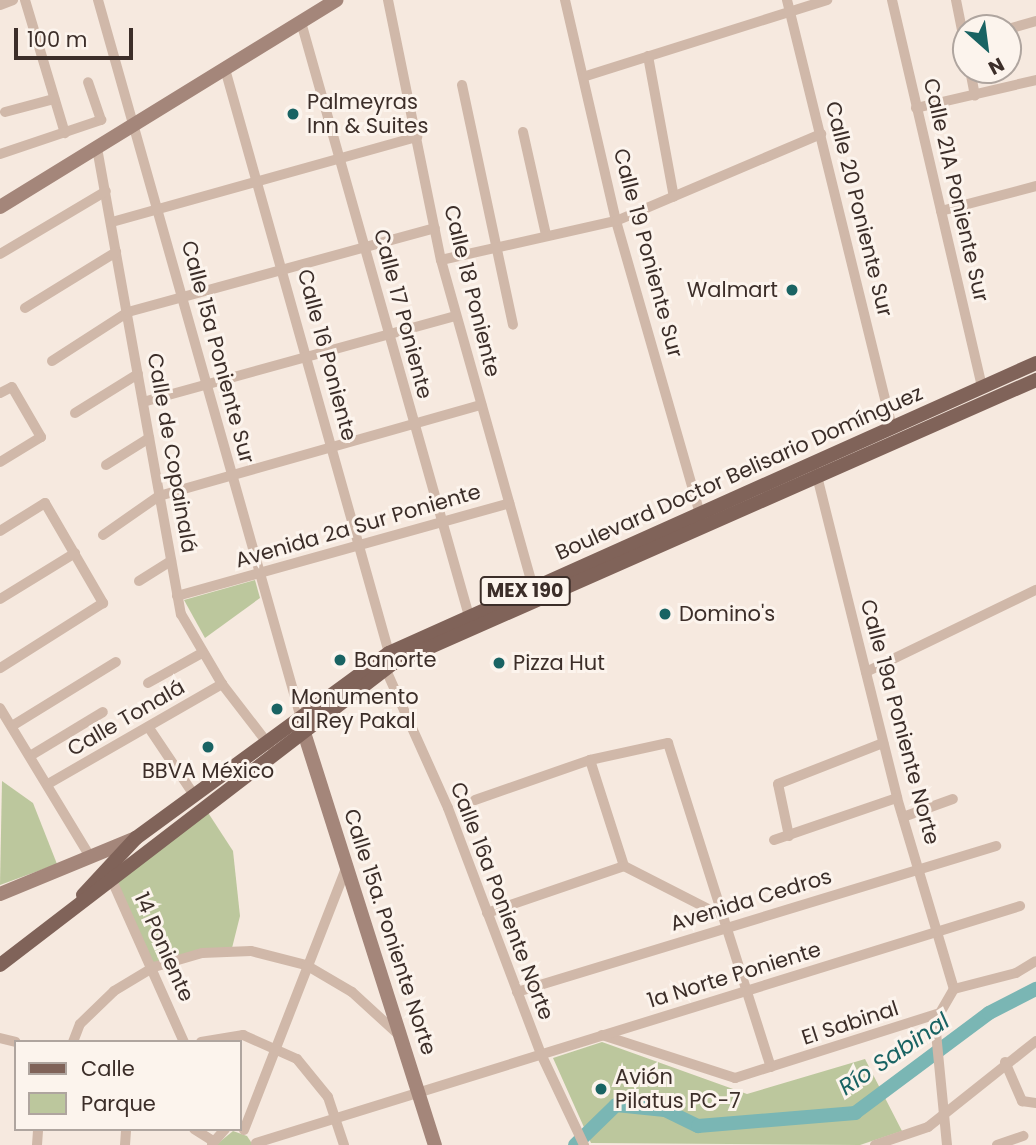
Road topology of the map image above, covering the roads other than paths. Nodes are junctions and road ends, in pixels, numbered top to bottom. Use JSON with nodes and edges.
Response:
{"nodes":[{"id":1,"x":13,"y":0,"type":"edge"},
{"id":2,"x":24,"y":0,"type":"edge"},
{"id":3,"x":98,"y":0,"type":"edge"},
{"id":4,"x":336,"y":0,"type":"edge"},
{"id":5,"x":388,"y":0,"type":"edge"},
{"id":6,"x":565,"y":0,"type":"edge"},
{"id":7,"x":827,"y":0,"type":"edge"},
{"id":8,"x":892,"y":0,"type":"edge"},
{"id":9,"x":0,"y":5,"type":"edge"},
{"id":10,"x":789,"y":5,"type":"edge"},
{"id":11,"x":315,"y":6,"type":"edge"},
{"id":12,"x":301,"y":22,"type":"junction"},
{"id":13,"x":648,"y":56,"type":"junction"},
{"id":14,"x":225,"y":69,"type":"junction"},
{"id":15,"x":586,"y":76,"type":"junction"},
{"id":16,"x":1036,"y":80,"type":"edge"},
{"id":17,"x":88,"y":82,"type":"dead end"},
{"id":18,"x":973,"y":84,"type":"edge"},
{"id":19,"x":462,"y":85,"type":"dead end"},
{"id":20,"x":975,"y":96,"type":"junction"},
{"id":21,"x":54,"y":99,"type":"junction"},
{"id":22,"x":916,"y":108,"type":"junction"},
{"id":23,"x":5,"y":112,"type":"dead end"},
{"id":24,"x":133,"y":126,"type":"junction"},
{"id":25,"x":65,"y":132,"type":"junction"},
{"id":26,"x":523,"y":132,"type":"dead end"},
{"id":27,"x":821,"y":134,"type":"junction"},
{"id":28,"x":417,"y":137,"type":"junction"},
{"id":29,"x":97,"y":148,"type":"junction"},
{"id":30,"x":0,"y":154,"type":"edge"},
{"id":31,"x":342,"y":159,"type":"junction"},
{"id":32,"x":258,"y":183,"type":"junction"},
{"id":33,"x":1036,"y":186,"type":"edge"},
{"id":34,"x":106,"y":191,"type":"junction"},
{"id":35,"x":674,"y":197,"type":"junction"},
{"id":36,"x":0,"y":207,"type":"edge"},
{"id":37,"x":158,"y":211,"type":"junction"},
{"id":38,"x":941,"y":211,"type":"junction"},
{"id":39,"x":616,"y":221,"type":"junction"},
{"id":40,"x":112,"y":222,"type":"junction"},
{"id":41,"x":435,"y":228,"type":"junction"},
{"id":42,"x":546,"y":235,"type":"junction"},
{"id":43,"x":493,"y":248,"type":"junction"},
{"id":44,"x":366,"y":249,"type":"junction"},
{"id":45,"x":116,"y":252,"type":"junction"},
{"id":46,"x":0,"y":254,"type":"edge"},
{"id":47,"x":441,"y":260,"type":"junction"},
{"id":48,"x":285,"y":271,"type":"junction"},
{"id":49,"x":186,"y":301,"type":"junction"},
{"id":50,"x":25,"y":308,"type":"dead end"},
{"id":51,"x":128,"y":312,"type":"junction"},
{"id":52,"x":455,"y":316,"type":"junction"},
{"id":53,"x":513,"y":325,"type":"dead end"},
{"id":54,"x":390,"y":334,"type":"junction"},
{"id":55,"x":308,"y":357,"type":"junction"},
{"id":56,"x":52,"y":361,"type":"dead end"},
{"id":57,"x":1036,"y":363,"type":"edge"},
{"id":58,"x":138,"y":374,"type":"junction"},
{"id":59,"x":1036,"y":380,"type":"edge"},
{"id":60,"x":208,"y":384,"type":"junction"},
{"id":61,"x":982,"y":388,"type":"junction"},
{"id":62,"x":0,"y":393,"type":"edge"},
{"id":63,"x":144,"y":402,"type":"junction"},
{"id":64,"x":481,"y":405,"type":"junction"},
{"id":65,"x":75,"y":413,"type":"dead end"},
{"id":66,"x":413,"y":424,"type":"junction"},
{"id":67,"x":892,"y":428,"type":"junction"},
{"id":68,"x":149,"y":438,"type":"junction"},
{"id":69,"x":332,"y":449,"type":"junction"},
{"id":70,"x":0,"y":462,"type":"edge"},
{"id":71,"x":106,"y":465,"type":"dead end"},
{"id":72,"x":815,"y":470,"type":"junction"},
{"id":73,"x":233,"y":477,"type":"junction"},
{"id":74,"x":159,"y":496,"type":"junction"},
{"id":75,"x":509,"y":503,"type":"junction"},
{"id":76,"x":700,"y":514,"type":"junction"},
{"id":77,"x":442,"y":523,"type":"junction"},
{"id":78,"x":0,"y":531,"type":"edge"},
{"id":79,"x":103,"y":535,"type":"dead end"},
{"id":80,"x":359,"y":546,"type":"junction"},
{"id":81,"x":75,"y":553,"type":"junction"},
{"id":82,"x":171,"y":561,"type":"junction"},
{"id":83,"x":261,"y":572,"type":"junction"},
{"id":84,"x":139,"y":581,"type":"dead end"},
{"id":85,"x":533,"y":588,"type":"junction"},
{"id":86,"x":1036,"y":590,"type":"edge"},
{"id":87,"x":177,"y":596,"type":"junction"},
{"id":88,"x":0,"y":599,"type":"edge"},
{"id":89,"x":469,"y":616,"type":"junction"},
{"id":90,"x":202,"y":653,"type":"junction"},
{"id":91,"x":388,"y":653,"type":"junction"},
{"id":92,"x":116,"y":662,"type":"dead end"},
{"id":93,"x":0,"y":668,"type":"edge"},
{"id":94,"x":386,"y":670,"type":"junction"},
{"id":95,"x":866,"y":672,"type":"junction"},
{"id":96,"x":148,"y":683,"type":"dead end"},
{"id":97,"x":222,"y":684,"type":"junction"},
{"id":98,"x":0,"y":708,"type":"edge"},
{"id":99,"x":103,"y":712,"type":"dead end"},
{"id":100,"x":300,"y":715,"type":"junction"},
{"id":101,"x":12,"y":726,"type":"junction"},
{"id":102,"x":149,"y":728,"type":"junction"},
{"id":103,"x":301,"y":734,"type":"junction"},
{"id":104,"x":266,"y":740,"type":"junction"},
{"id":105,"x":883,"y":743,"type":"junction"},
{"id":106,"x":276,"y":754,"type":"junction"},
{"id":107,"x":30,"y":755,"type":"junction"},
{"id":108,"x":590,"y":760,"type":"junction"},
{"id":109,"x":48,"y":784,"type":"junction"},
{"id":110,"x":194,"y":795,"type":"junction"},
{"id":111,"x":897,"y":799,"type":"junction"},
{"id":112,"x":953,"y":799,"type":"dead end"},
{"id":113,"x":475,"y":800,"type":"dead end"},
{"id":114,"x":903,"y":817,"type":"junction"},
{"id":115,"x":789,"y":836,"type":"junction"},
{"id":116,"x":136,"y":838,"type":"junction"},
{"id":117,"x":774,"y":841,"type":"dead end"},
{"id":118,"x":996,"y":846,"type":"dead end"},
{"id":119,"x":91,"y":858,"type":"junction"},
{"id":120,"x":347,"y":865,"type":"junction"},
{"id":121,"x":624,"y":866,"type":"junction"},
{"id":122,"x":918,"y":868,"type":"junction"},
{"id":123,"x":109,"y":876,"type":"junction"},
{"id":124,"x":0,"y":894,"type":"edge"},
{"id":125,"x":1020,"y":906,"type":"dead end"},
{"id":126,"x":487,"y":913,"type":"junction"},
{"id":127,"x":725,"y":923,"type":"junction"},
{"id":128,"x":938,"y":931,"type":"junction"},
{"id":129,"x":1036,"y":961,"type":"edge"},
{"id":130,"x":0,"y":965,"type":"edge"},
{"id":131,"x":306,"y":965,"type":"junction"},
{"id":132,"x":154,"y":967,"type":"junction"},
{"id":133,"x":954,"y":989,"type":"junction"},
{"id":134,"x":517,"y":992,"type":"junction"},
{"id":135,"x":745,"y":993,"type":"junction"},
{"id":136,"x":940,"y":1013,"type":"junction"},
{"id":137,"x":601,"y":1035,"type":"junction"},
{"id":138,"x":403,"y":1039,"type":"junction"},
{"id":139,"x":74,"y":1040,"type":"edge"},
{"id":140,"x":183,"y":1040,"type":"edge"},
{"id":141,"x":213,"y":1040,"type":"edge"},
{"id":142,"x":1036,"y":1041,"type":"edge"},
{"id":143,"x":274,"y":1045,"type":"junction"},
{"id":144,"x":541,"y":1054,"type":"junction"},
{"id":145,"x":1005,"y":1062,"type":"junction"},
{"id":146,"x":771,"y":1067,"type":"junction"},
{"id":147,"x":421,"y":1091,"type":"junction"},
{"id":148,"x":1036,"y":1103,"type":"edge"},
{"id":149,"x":943,"y":1116,"type":"junction"},
{"id":150,"x":339,"y":1119,"type":"junction"},
{"id":151,"x":242,"y":1129,"type":"edge"},
{"id":152,"x":197,"y":1131,"type":"edge"},
{"id":153,"x":1023,"y":1136,"type":"dead end"},
{"id":154,"x":212,"y":1143,"type":"edge"},
{"id":155,"x":256,"y":1144,"type":"edge"},
{"id":156,"x":344,"y":1145,"type":"edge"},
{"id":157,"x":435,"y":1145,"type":"edge"},
{"id":158,"x":584,"y":1145,"type":"edge"},
{"id":159,"x":875,"y":1145,"type":"edge"},
{"id":160,"x":947,"y":1145,"type":"edge"},
{"id":161,"x":997,"y":1145,"type":"edge"}],
"edges":[{"from":1,"to":9,"type":"street"},
{"from":2,"to":21,"type":"street"},
{"from":3,"to":24,"type":"street","name":"Calle 15a Poniente Sur"},
{"from":4,"to":11,"type":"street"},
{"from":5,"to":28,"type":"street","name":"Calle 18 Poniente"},
{"from":6,"to":15,"type":"street","name":"Calle 19 Poniente Sur"},
{"from":7,"to":10,"type":"street"},
{"from":8,"to":22,"type":"street","name":"Calle 21A Poniente Sur"},
{"from":10,"to":13,"type":"street"},
{"from":10,"to":27,"type":"street","name":"Calle 20 Poniente Sur"},
{"from":11,"to":12,"type":"street"},
{"from":12,"to":14,"type":"street"},
{"from":12,"to":31,"type":"street","name":"Calle 17 Poniente"},
{"from":13,"to":15,"type":"street"},
{"from":13,"to":35,"type":"street"},
{"from":14,"to":24,"type":"street"},
{"from":14,"to":32,"type":"street","name":"Calle 16 Poniente"},
{"from":15,"to":39,"type":"street","name":"Calle 19 Poniente Sur"},
{"from":16,"to":20,"type":"street"},
{"from":17,"to":25,"type":"street"},
{"from":18,"to":20,"type":"street"},
{"from":19,"to":43,"type":"street"},
{"from":20,"to":22,"type":"street"},
{"from":21,"to":23,"type":"street"},
{"from":21,"to":25,"type":"street"},
{"from":22,"to":38,"type":"street","name":"Calle 21A Poniente Sur"},
{"from":24,"to":29,"type":"street"},
{"from":24,"to":37,"type":"street","name":"Calle 15a Poniente Sur"},
{"from":25,"to":30,"type":"street"},
{"from":26,"to":42,"type":"street"},
{"from":27,"to":35,"type":"street"},
{"from":27,"to":67,"type":"street","name":"Calle 20 Poniente Sur"},
{"from":28,"to":31,"type":"street"},
{"from":28,"to":41,"type":"street","name":"Calle 18 Poniente"},
{"from":29,"to":34,"type":"street","name":"Calle de Copainalá"},
{"from":29,"to":36,"type":"street"},
{"from":31,"to":32,"type":"street"},
{"from":31,"to":44,"type":"street","name":"Calle 17 Poniente"},
{"from":32,"to":37,"type":"street"},
{"from":32,"to":48,"type":"street","name":"Calle 16 Poniente"},
{"from":33,"to":38,"type":"street"},
{"from":34,"to":40,"type":"street","name":"Calle de Copainalá"},
{"from":34,"to":46,"type":"street"},
{"from":35,"to":39,"type":"street"},
{"from":37,"to":40,"type":"street"},
{"from":37,"to":49,"type":"street","name":"Calle 15a Poniente Sur"},
{"from":38,"to":61,"type":"street","name":"Calle 21A Poniente Sur"},
{"from":39,"to":42,"type":"street"},
{"from":39,"to":76,"type":"street","name":"Calle 19 Poniente Sur"},
{"from":40,"to":45,"type":"street","name":"Calle de Copainalá"},
{"from":41,"to":44,"type":"street"},
{"from":41,"to":47,"type":"street","name":"Calle 18 Poniente"},
{"from":42,"to":43,"type":"street"},
{"from":43,"to":47,"type":"street"},
{"from":43,"to":53,"type":"street"},
{"from":44,"to":48,"type":"street"},
{"from":44,"to":54,"type":"street","name":"Calle 17 Poniente"},
{"from":45,"to":50,"type":"street"},
{"from":45,"to":51,"type":"street","name":"Calle de Copainalá"},
{"from":47,"to":52,"type":"street","name":"Calle 18 Poniente"},
{"from":48,"to":49,"type":"street"},
{"from":48,"to":55,"type":"street","name":"Calle 16 Poniente"},
{"from":49,"to":51,"type":"street"},
{"from":49,"to":60,"type":"street","name":"Calle 15a Poniente Sur"},
{"from":51,"to":56,"type":"street"},
{"from":51,"to":58,"type":"street","name":"Calle de Copainalá"},
{"from":52,"to":54,"type":"street"},
{"from":52,"to":64,"type":"street","name":"Calle 18 Poniente"},
{"from":54,"to":55,"type":"street"},
{"from":54,"to":66,"type":"street","name":"Calle 17 Poniente"},
{"from":55,"to":60,"type":"street"},
{"from":55,"to":69,"type":"street","name":"Calle 16 Poniente"},
{"from":57,"to":61,"type":"main road","name":"Boulevard Doctor Belisario Domínguez","number":"MEX 190"},
{"from":58,"to":63,"type":"street","name":"Calle de Copainalá"},
{"from":58,"to":65,"type":"street"},
{"from":59,"to":72,"type":"main road","name":"Boulevard Doctor Belisario Domínguez","number":"MEX 190"},
{"from":60,"to":63,"type":"street"},
{"from":60,"to":73,"type":"street","name":"Calle 15a Poniente Sur"},
{"from":61,"to":67,"type":"main road","name":"Boulevard Doctor Belisario Domínguez","number":"MEX 190"},
{"from":62,"to":70,"type":"street"},
{"from":63,"to":68,"type":"street","name":"Calle de Copainalá"},
{"from":64,"to":66,"type":"street"},
{"from":64,"to":75,"type":"street","name":"Calle 18 Poniente"},
{"from":66,"to":69,"type":"street"},
{"from":66,"to":77,"type":"street","name":"Calle 17 Poniente"},
{"from":67,"to":72,"type":"main road","name":"Boulevard Doctor Belisario Domínguez","number":"MEX 190"},
{"from":68,"to":71,"type":"street"},
{"from":68,"to":74,"type":"street","name":"Calle de Copainalá"},
{"from":69,"to":73,"type":"street"},
{"from":69,"to":80,"type":"street","name":"Calle 16 Poniente"},
{"from":72,"to":76,"type":"main road","name":"Boulevard Doctor Belisario Domínguez","number":"MEX 190"},
{"from":72,"to":94,"type":"main road","name":"Boulevard Doctor Belisario Domínguez","number":"MEX 190"},
{"from":72,"to":95,"type":"street","name":"Calle 19a Poniente Norte"},
{"from":73,"to":74,"type":"street"},
{"from":73,"to":83,"type":"street","name":"Calle 15a Poniente Sur"},
{"from":74,"to":79,"type":"street"},
{"from":74,"to":82,"type":"street","name":"Calle de Copainalá"},
{"from":75,"to":77,"type":"street","name":"Avenida 2a Sur Poniente"},
{"from":75,"to":85,"type":"street","name":"Calle 18 Poniente"},
{"from":76,"to":85,"type":"main road","name":"Boulevard Doctor Belisario Domínguez","number":"MEX 190"},
{"from":77,"to":80,"type":"street","name":"Avenida 2a Sur Poniente"},
{"from":77,"to":89,"type":"street","name":"Calle 17 Poniente"},
{"from":78,"to":81,"type":"street"},
{"from":80,"to":83,"type":"street","name":"Avenida 2a Sur Poniente"},
{"from":80,"to":91,"type":"street","name":"Calle 16 Poniente"},
{"from":81,"to":88,"type":"street"},
{"from":81,"to":93,"type":"street"},
{"from":82,"to":84,"type":"street"},
{"from":82,"to":87,"type":"street","name":"Calle de Copainalá"},
{"from":83,"to":87,"type":"street","name":"Avenida 2a Sur Poniente"},
{"from":83,"to":100,"type":"street","name":"Calle 15a Poniente Sur"},
{"from":85,"to":89,"type":"main road","name":"Boulevard Doctor Belisario Domínguez","number":"MEX 190"},
{"from":86,"to":95,"type":"street"},
{"from":87,"to":90,"type":"street","name":"Calle de Copainalá"},
{"from":89,"to":91,"type":"main road","name":"Boulevard Doctor Belisario Domínguez","number":"MEX 190"},
{"from":90,"to":96,"type":"street"},
{"from":90,"to":97,"type":"street","name":"Calle de Copainalá"},
{"from":91,"to":100,"type":"main road","name":"Boulevard Doctor Belisario Domínguez","number":"MEX 190"},
{"from":92,"to":101,"type":"street"},
{"from":94,"to":103,"type":"main road","name":"Boulevard Doctor Belisario Domínguez","number":"MEX 190"},
{"from":94,"to":126,"type":"street","name":"Calle 16a Poniente Norte"},
{"from":95,"to":105,"type":"street","name":"Calle 19a Poniente Norte"},
{"from":97,"to":102,"type":"street","name":"Calle Tonalá"},
{"from":97,"to":104,"type":"street","name":"Calle de Copainalá"},
{"from":98,"to":101,"type":"street"},
{"from":99,"to":107,"type":"street"},
{"from":100,"to":103,"type":"street","name":"Calle 15a. Poniente Norte"},
{"from":100,"to":104,"type":"main road","name":"Boulevard Doctor Belisario Domínguez","number":"MEX 190"},
{"from":101,"to":107,"type":"street"},
{"from":102,"to":109,"type":"street","name":"Calle Tonalá"},
{"from":102,"to":110,"type":"street"},
{"from":103,"to":106,"type":"main road","name":"Boulevard Doctor Belisario Domínguez","number":"MEX 190"},
{"from":103,"to":120,"type":"street","name":"Calle 15a. Poniente Norte"},
{"from":104,"to":106,"type":"street","name":"Calle de Copainalá"},
{"from":104,"to":110,"type":"main road","name":"Boulevard Doctor Belisario Domínguez","number":"MEX 190"},
{"from":105,"to":111,"type":"street","name":"Calle 19a Poniente Norte"},
{"from":105,"to":115,"type":"street"},
{"from":106,"to":123,"type":"main road","name":"Boulevard Doctor Belisario Domínguez","number":"MEX 190"},
{"from":107,"to":109,"type":"street"},
{"from":108,"to":113,"type":"street"},
{"from":108,"to":121,"type":"street"},
{"from":108,"to":127,"type":"street"},
{"from":109,"to":119,"type":"street"},
{"from":110,"to":116,"type":"main road","name":"Boulevard Doctor Belisario Domínguez","number":"MEX 190"},
{"from":111,"to":114,"type":"street","name":"Calle 19a Poniente Norte"},
{"from":111,"to":115,"type":"street"},
{"from":112,"to":114,"type":"street"},
{"from":114,"to":122,"type":"street","name":"Calle 19a Poniente Norte"},
{"from":115,"to":117,"type":"street"},
{"from":116,"to":119,"type":"street"},
{"from":116,"to":123,"type":"main road","name":"Boulevard Doctor Belisario Domínguez","number":"MEX 190"},
{"from":118,"to":122,"type":"street","name":"Avenida Cedros"},
{"from":119,"to":124,"type":"street"},
{"from":120,"to":131,"type":"street"},
{"from":120,"to":138,"type":"street","name":"Calle 15a. Poniente Norte"},
{"from":121,"to":126,"type":"street"},
{"from":121,"to":127,"type":"street"},
{"from":122,"to":127,"type":"street","name":"Avenida Cedros"},
{"from":122,"to":128,"type":"street","name":"Calle 19a Poniente Norte"},
{"from":123,"to":130,"type":"main road","name":"Boulevard Doctor Belisario Domínguez","number":"MEX 190"},
{"from":123,"to":132,"type":"street","name":"14 Poniente"},
{"from":125,"to":128,"type":"street","name":"1a Norte Poniente"},
{"from":126,"to":134,"type":"street","name":"Calle 16a Poniente Norte"},
{"from":127,"to":134,"type":"street","name":"Avenida Cedros"},
{"from":127,"to":135,"type":"street"},
{"from":128,"to":133,"type":"street","name":"Calle 19a Poniente Norte"},
{"from":128,"to":135,"type":"street","name":"1a Norte Poniente"},
{"from":129,"to":133,"type":"street"},
{"from":131,"to":132,"type":"street"},
{"from":131,"to":138,"type":"street"},
{"from":131,"to":143,"type":"street"},
{"from":132,"to":139,"type":"street"},
{"from":132,"to":140,"type":"street","name":"14 Poniente"},
{"from":133,"to":136,"type":"street"},
{"from":134,"to":144,"type":"street","name":"Calle 16a Poniente Norte"},
{"from":135,"to":137,"type":"street","name":"1a Norte Poniente"},
{"from":135,"to":146,"type":"street"},
{"from":136,"to":146,"type":"street","name":"El Sabinal"},
{"from":136,"to":149,"type":"street"},
{"from":137,"to":144,"type":"street","name":"1a Norte Poniente"},
{"from":137,"to":146,"type":"street","name":"El Sabinal"},
{"from":138,"to":147,"type":"street","name":"Calle 15a. Poniente Norte"},
{"from":141,"to":143,"type":"street"},
{"from":142,"to":145,"type":"street"},
{"from":143,"to":150,"type":"street"},
{"from":143,"to":151,"type":"street"},
{"from":144,"to":147,"type":"street","name":"1a Norte Poniente"},
{"from":144,"to":158,"type":"street","name":"Calle 16a Poniente Norte"},
{"from":145,"to":148,"type":"street"},
{"from":145,"to":149,"type":"street"},
{"from":147,"to":150,"type":"street","name":"1a Norte Poniente"},
{"from":147,"to":157,"type":"street","name":"Calle 15a. Poniente Norte"},
{"from":149,"to":159,"type":"street"},
{"from":149,"to":160,"type":"street"},
{"from":150,"to":155,"type":"street","name":"1a Norte Poniente"},
{"from":150,"to":156,"type":"street"},
{"from":151,"to":155,"type":"street"},
{"from":152,"to":154,"type":"street"},
{"from":153,"to":161,"type":"street"}]}
